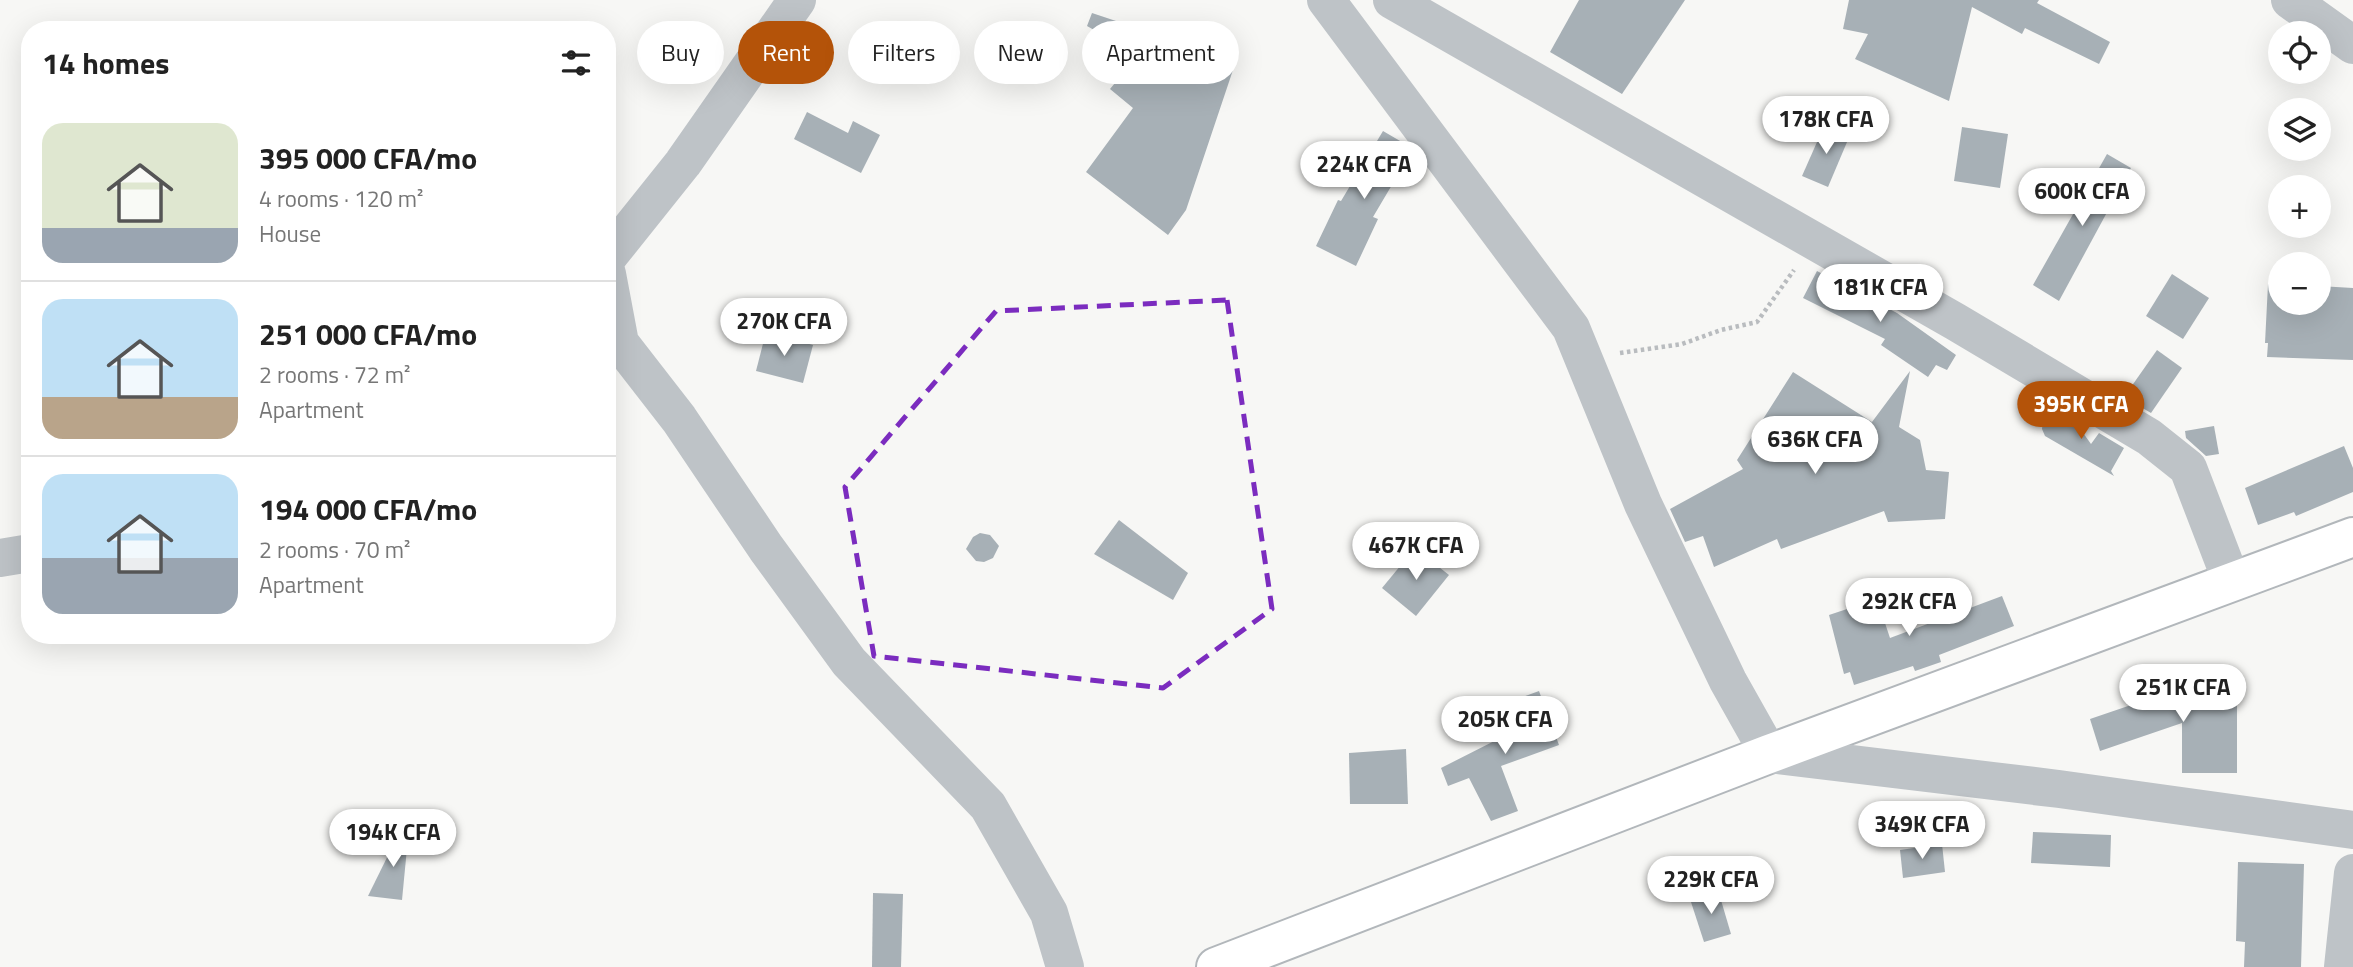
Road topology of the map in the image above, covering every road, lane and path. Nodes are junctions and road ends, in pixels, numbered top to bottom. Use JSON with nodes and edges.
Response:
{"nodes":[{"id":1,"x":797,"y":0,"type":"edge"},
{"id":2,"x":1326,"y":0,"type":"edge"},
{"id":3,"x":1392,"y":0,"type":"edge"},
{"id":4,"x":2290,"y":0,"type":"edge"},
{"id":5,"x":2353,"y":44,"type":"edge"},
{"id":6,"x":1815,"y":241,"type":"junction"},
{"id":7,"x":616,"y":247,"type":"edge"},
{"id":8,"x":616,"y":322,"type":"edge"},
{"id":9,"x":1571,"y":328,"type":"junction"},
{"id":10,"x":2353,"y":537,"type":"edge"},
{"id":11,"x":21,"y":554,"type":"edge"},
{"id":12,"x":0,"y":558,"type":"edge"},
{"id":13,"x":2231,"y":580,"type":"junction"},
{"id":14,"x":1769,"y":754,"type":"junction"},
{"id":15,"x":2353,"y":830,"type":"edge"},
{"id":16,"x":2353,"y":873,"type":"edge"},
{"id":17,"x":1065,"y":967,"type":"edge"},
{"id":18,"x":1216,"y":967,"type":"edge"},
{"id":19,"x":2343,"y":967,"type":"edge"}],
"edges":[{"from":1,"to":7,"type":"street"},
{"from":2,"to":9,"type":"street"},
{"from":3,"to":6,"type":"street"},
{"from":4,"to":5,"type":"street"},
{"from":6,"to":9,"type":"path"},
{"from":6,"to":13,"type":"street"},
{"from":8,"to":17,"type":"street"},
{"from":9,"to":14,"type":"street"},
{"from":10,"to":13,"type":"main road"},
{"from":11,"to":12,"type":"street"},
{"from":13,"to":14,"type":"main road"},
{"from":14,"to":15,"type":"street"},
{"from":14,"to":18,"type":"main road"},
{"from":16,"to":19,"type":"street"}]}
